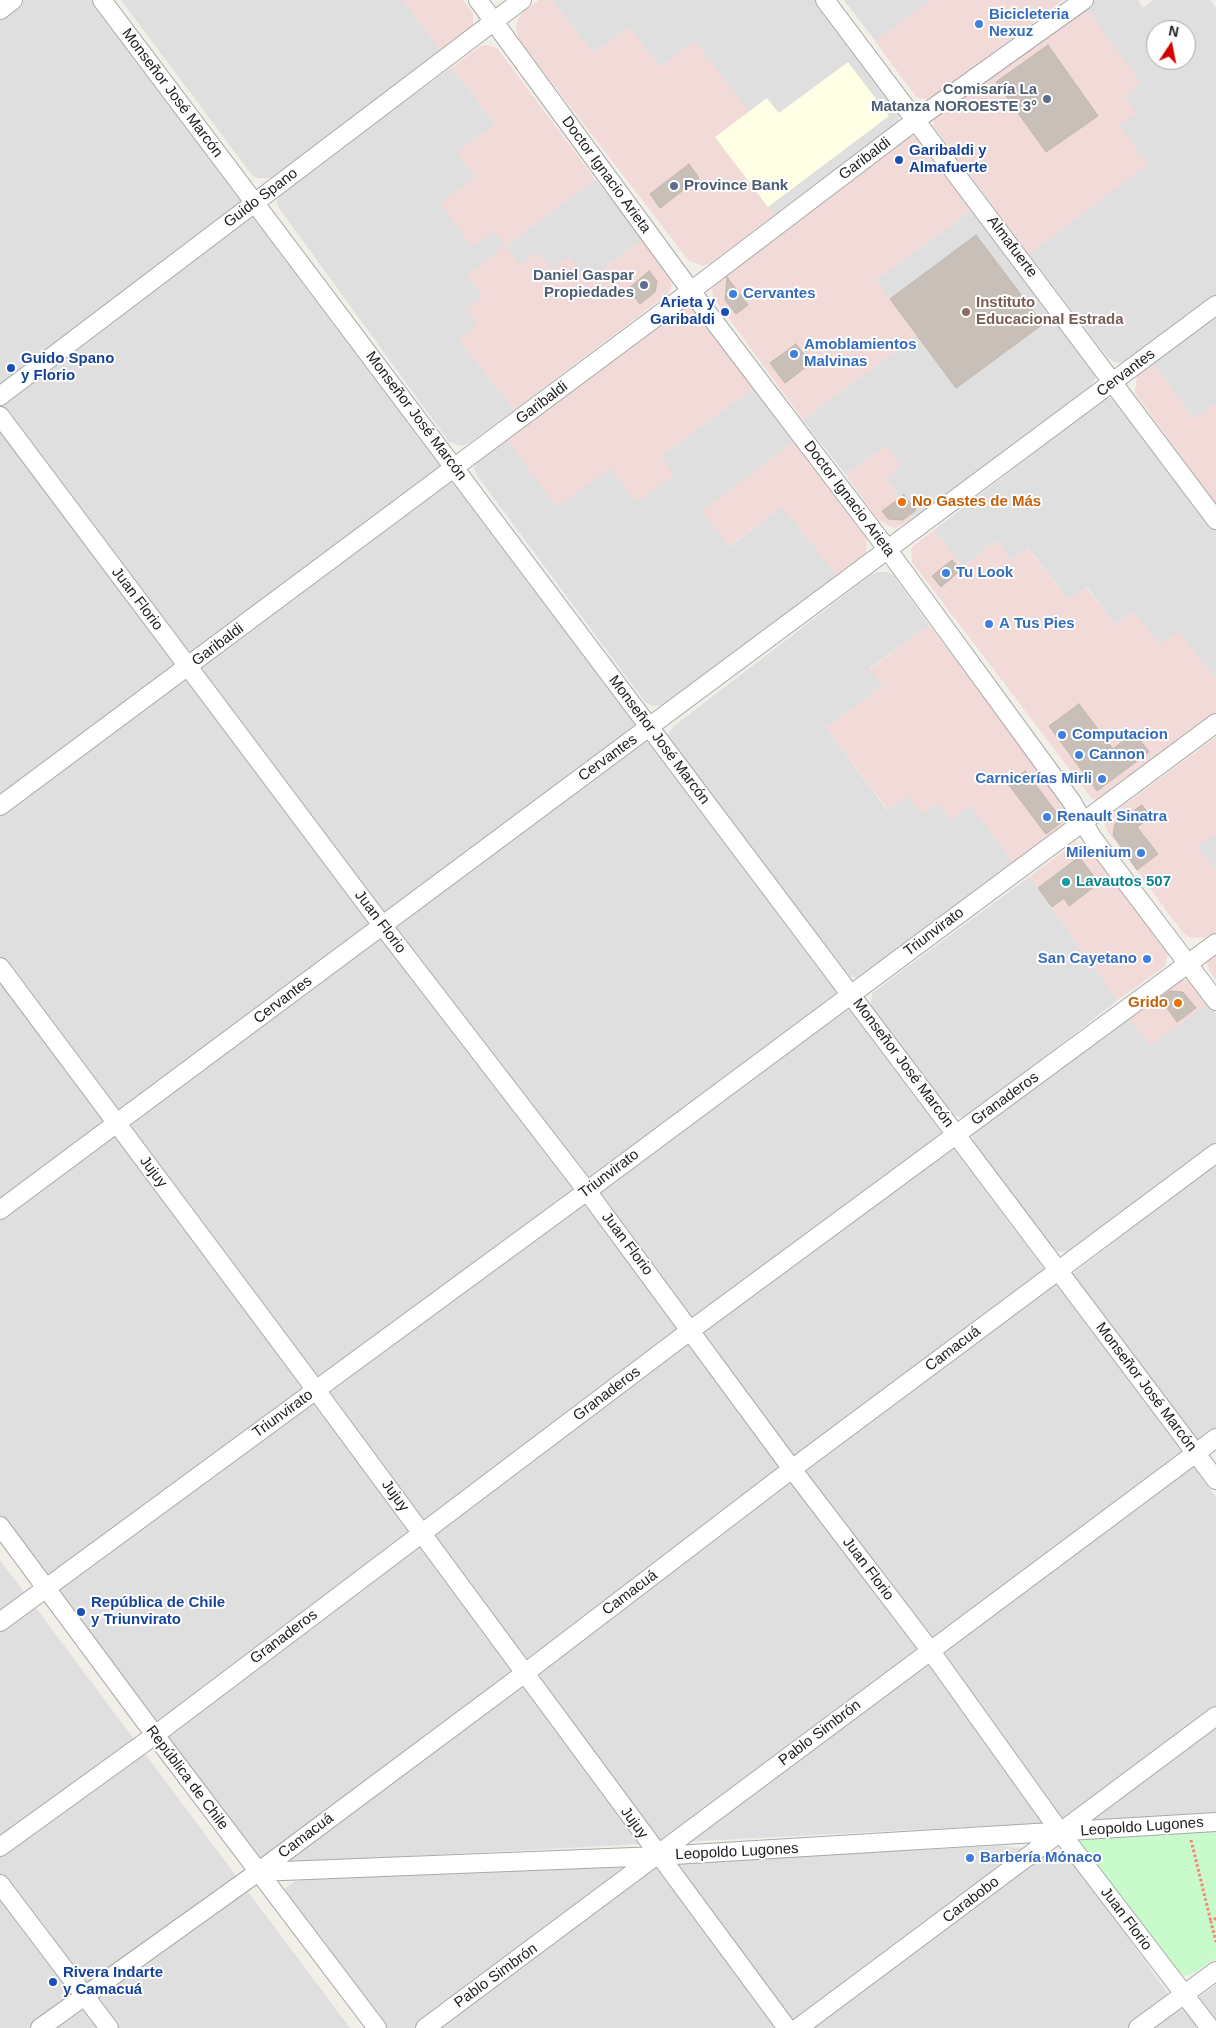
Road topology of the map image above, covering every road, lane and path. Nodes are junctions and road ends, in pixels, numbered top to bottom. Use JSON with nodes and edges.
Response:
{"nodes":[{"id":1,"x":13,"y":0,"type":"edge"},
{"id":2,"x":102,"y":0,"type":"edge"},
{"id":3,"x":478,"y":0,"type":"edge"},
{"id":4,"x":522,"y":0,"type":"edge"},
{"id":5,"x":825,"y":0,"type":"edge"},
{"id":6,"x":1084,"y":0,"type":"edge"},
{"id":7,"x":0,"y":10,"type":"edge"},
{"id":8,"x":494,"y":21,"type":"junction"},
{"id":9,"x":916,"y":120,"type":"junction"},
{"id":10,"x":254,"y":202,"type":"junction"},
{"id":11,"x":691,"y":292,"type":"junction"},
{"id":12,"x":1216,"y":305,"type":"edge"},
{"id":13,"x":1114,"y":382,"type":"junction"},
{"id":14,"x":0,"y":396,"type":"edge"},
{"id":15,"x":0,"y":416,"type":"edge"},
{"id":16,"x":454,"y":468,"type":"junction"},
{"id":17,"x":1216,"y":520,"type":"edge"},
{"id":18,"x":888,"y":550,"type":"junction"},
{"id":19,"x":188,"y":667,"type":"junction"},
{"id":20,"x":1216,"y":723,"type":"edge"},
{"id":21,"x":650,"y":727,"type":"junction"},
{"id":22,"x":0,"y":806,"type":"edge"},
{"id":23,"x":1084,"y":820,"type":"junction"},
{"id":24,"x":382,"y":925,"type":"junction"},
{"id":25,"x":1216,"y":943,"type":"edge"},
{"id":26,"x":1188,"y":964,"type":"junction"},
{"id":27,"x":0,"y":967,"type":"edge"},
{"id":28,"x":851,"y":993,"type":"junction"},
{"id":29,"x":1216,"y":1001,"type":"edge"},
{"id":30,"x":117,"y":1124,"type":"junction"},
{"id":31,"x":956,"y":1135,"type":"junction"},
{"id":32,"x":1216,"y":1153,"type":"edge"},
{"id":33,"x":588,"y":1191,"type":"junction"},
{"id":34,"x":0,"y":1210,"type":"edge"},
{"id":35,"x":1059,"y":1271,"type":"junction"},
{"id":36,"x":691,"y":1330,"type":"junction"},
{"id":37,"x":316,"y":1390,"type":"junction"},
{"id":38,"x":1216,"y":1438,"type":"edge"},
{"id":39,"x":1196,"y":1453,"type":"junction"},
{"id":40,"x":792,"y":1469,"type":"junction"},
{"id":41,"x":1216,"y":1480,"type":"edge"},
{"id":42,"x":0,"y":1526,"type":"edge"},
{"id":43,"x":422,"y":1533,"type":"junction"},
{"id":44,"x":46,"y":1588,"type":"junction"},
{"id":45,"x":0,"y":1622,"type":"edge"},
{"id":46,"x":930,"y":1650,"type":"junction"},
{"id":47,"x":525,"y":1673,"type":"junction"},
{"id":48,"x":1216,"y":1716,"type":"edge"},
{"id":49,"x":155,"y":1735,"type":"junction"},
{"id":50,"x":1216,"y":1822,"type":"edge"},
{"id":51,"x":1187,"y":1824,"type":"junction"},
{"id":52,"x":1061,"y":1833,"type":"junction"},
{"id":53,"x":0,"y":1846,"type":"edge"},
{"id":54,"x":658,"y":1856,"type":"junction"},
{"id":55,"x":258,"y":1872,"type":"junction"},
{"id":56,"x":0,"y":1884,"type":"edge"},
{"id":57,"x":1216,"y":1918,"type":"edge"},
{"id":58,"x":1211,"y":1922,"type":"junction"},
{"id":59,"x":1216,"y":1942,"type":"edge"},
{"id":60,"x":1216,"y":1971,"type":"edge"},
{"id":61,"x":1184,"y":1994,"type":"junction"},
{"id":62,"x":85,"y":1996,"type":"junction"},
{"id":63,"x":40,"y":2028,"type":"edge"},
{"id":64,"x":109,"y":2028,"type":"edge"},
{"id":65,"x":377,"y":2028,"type":"edge"},
{"id":66,"x":425,"y":2028,"type":"edge"},
{"id":67,"x":787,"y":2028,"type":"edge"},
{"id":68,"x":798,"y":2028,"type":"edge"},
{"id":69,"x":1138,"y":2028,"type":"edge"},
{"id":70,"x":1210,"y":2028,"type":"edge"}],
"edges":[{"from":1,"to":7,"type":"street"},
{"from":2,"to":10,"type":"street","name":"Monseñor José Marcón"},
{"from":3,"to":8,"type":"street","name":"Doctor Ignacio Arieta"},
{"from":4,"to":8,"type":"street","name":"Guido Spano"},
{"from":5,"to":9,"type":"street","name":"Almafuerte"},
{"from":6,"to":9,"type":"street","name":"Garibaldi"},
{"from":8,"to":10,"type":"street","name":"Guido Spano"},
{"from":8,"to":11,"type":"street","name":"Doctor Ignacio Arieta"},
{"from":9,"to":11,"type":"street","name":"Garibaldi"},
{"from":9,"to":13,"type":"street","name":"Almafuerte"},
{"from":10,"to":14,"type":"street","name":"Guido Spano"},
{"from":10,"to":16,"type":"street","name":"Monseñor José Marcón"},
{"from":11,"to":16,"type":"street","name":"Garibaldi"},
{"from":11,"to":18,"type":"street","name":"Doctor Ignacio Arieta"},
{"from":12,"to":13,"type":"street","name":"Cervantes"},
{"from":13,"to":17,"type":"street","name":"Almafuerte"},
{"from":13,"to":18,"type":"street","name":"Cervantes"},
{"from":15,"to":19,"type":"street","name":"Juan Florio"},
{"from":16,"to":19,"type":"street","name":"Garibaldi"},
{"from":16,"to":21,"type":"street","name":"Monseñor José Marcón"},
{"from":18,"to":21,"type":"street","name":"Cervantes"},
{"from":18,"to":23,"type":"street","name":"Doctor Ignacio Arieta"},
{"from":19,"to":22,"type":"street","name":"Garibaldi"},
{"from":19,"to":24,"type":"street","name":"Juan Florio"},
{"from":20,"to":23,"type":"street","name":"Triunvirato"},
{"from":21,"to":24,"type":"street","name":"Cervantes"},
{"from":21,"to":28,"type":"street","name":"Monseñor José Marcón"},
{"from":23,"to":26,"type":"street","name":"Doctor Ignacio Arieta"},
{"from":23,"to":28,"type":"street","name":"Triunvirato"},
{"from":24,"to":30,"type":"street","name":"Cervantes"},
{"from":24,"to":33,"type":"street","name":"Juan Florio"},
{"from":25,"to":26,"type":"street","name":"Granaderos"},
{"from":26,"to":29,"type":"street","name":"Doctor Ignacio Arieta"},
{"from":26,"to":31,"type":"street","name":"Granaderos"},
{"from":27,"to":30,"type":"street","name":"Jujuy"},
{"from":28,"to":31,"type":"street","name":"Monseñor José Marcón"},
{"from":28,"to":33,"type":"street","name":"Triunvirato"},
{"from":30,"to":34,"type":"street","name":"Cervantes"},
{"from":30,"to":37,"type":"street","name":"Jujuy"},
{"from":31,"to":35,"type":"street","name":"Monseñor José Marcón"},
{"from":31,"to":36,"type":"street","name":"Granaderos"},
{"from":32,"to":35,"type":"street","name":"Camacuá"},
{"from":33,"to":36,"type":"street","name":"Juan Florio"},
{"from":33,"to":37,"type":"street","name":"Triunvirato"},
{"from":35,"to":39,"type":"street","name":"Monseñor José Marcón"},
{"from":35,"to":40,"type":"street","name":"Camacuá"},
{"from":36,"to":40,"type":"street","name":"Juan Florio"},
{"from":36,"to":43,"type":"street","name":"Granaderos"},
{"from":37,"to":43,"type":"street","name":"Jujuy"},
{"from":37,"to":44,"type":"street","name":"Triunvirato"},
{"from":38,"to":39,"type":"street","name":"Pablo Simbrón"},
{"from":39,"to":41,"type":"street","name":"Monseñor José Marcón"},
{"from":39,"to":46,"type":"street","name":"Pablo Simbrón"},
{"from":40,"to":46,"type":"street","name":"Juan Florio"},
{"from":40,"to":47,"type":"street","name":"Camacuá"},
{"from":42,"to":44,"type":"street","name":"República de Chile"},
{"from":43,"to":47,"type":"street","name":"Jujuy"},
{"from":43,"to":49,"type":"street","name":"Granaderos"},
{"from":44,"to":45,"type":"street","name":"Triunvirato"},
{"from":44,"to":49,"type":"street","name":"República de Chile"},
{"from":46,"to":52,"type":"street","name":"Juan Florio"},
{"from":46,"to":54,"type":"street","name":"Pablo Simbrón"},
{"from":47,"to":54,"type":"street","name":"Jujuy"},
{"from":47,"to":55,"type":"street","name":"Camacuá"},
{"from":48,"to":52,"type":"street","name":"Carabobo"},
{"from":49,"to":53,"type":"street","name":"Granaderos"},
{"from":49,"to":55,"type":"street","name":"República de Chile"},
{"from":50,"to":51,"type":"street","name":"Leopoldo Lugones"},
{"from":51,"to":52,"type":"street","name":"Leopoldo Lugones"},
{"from":51,"to":58,"type":"path"},
{"from":52,"to":54,"type":"street","name":"Leopoldo Lugones"},
{"from":52,"to":61,"type":"street","name":"Juan Florio"},
{"from":52,"to":68,"type":"street","name":"Carabobo"},
{"from":54,"to":55,"type":"street","name":"Leopoldo Lugones"},
{"from":54,"to":66,"type":"street","name":"Pablo Simbrón"},
{"from":54,"to":67,"type":"street","name":"Jujuy"},
{"from":55,"to":62,"type":"street","name":"Camacuá"},
{"from":55,"to":65,"type":"street","name":"República de Chile"},
{"from":56,"to":62,"type":"street"},
{"from":57,"to":58,"type":"path"},
{"from":58,"to":59,"type":"path"},
{"from":60,"to":61,"type":"street"},
{"from":61,"to":69,"type":"street"},
{"from":61,"to":70,"type":"street","name":"Juan Florio"},
{"from":62,"to":63,"type":"street","name":"Camacuá"},
{"from":62,"to":64,"type":"street"}]}
